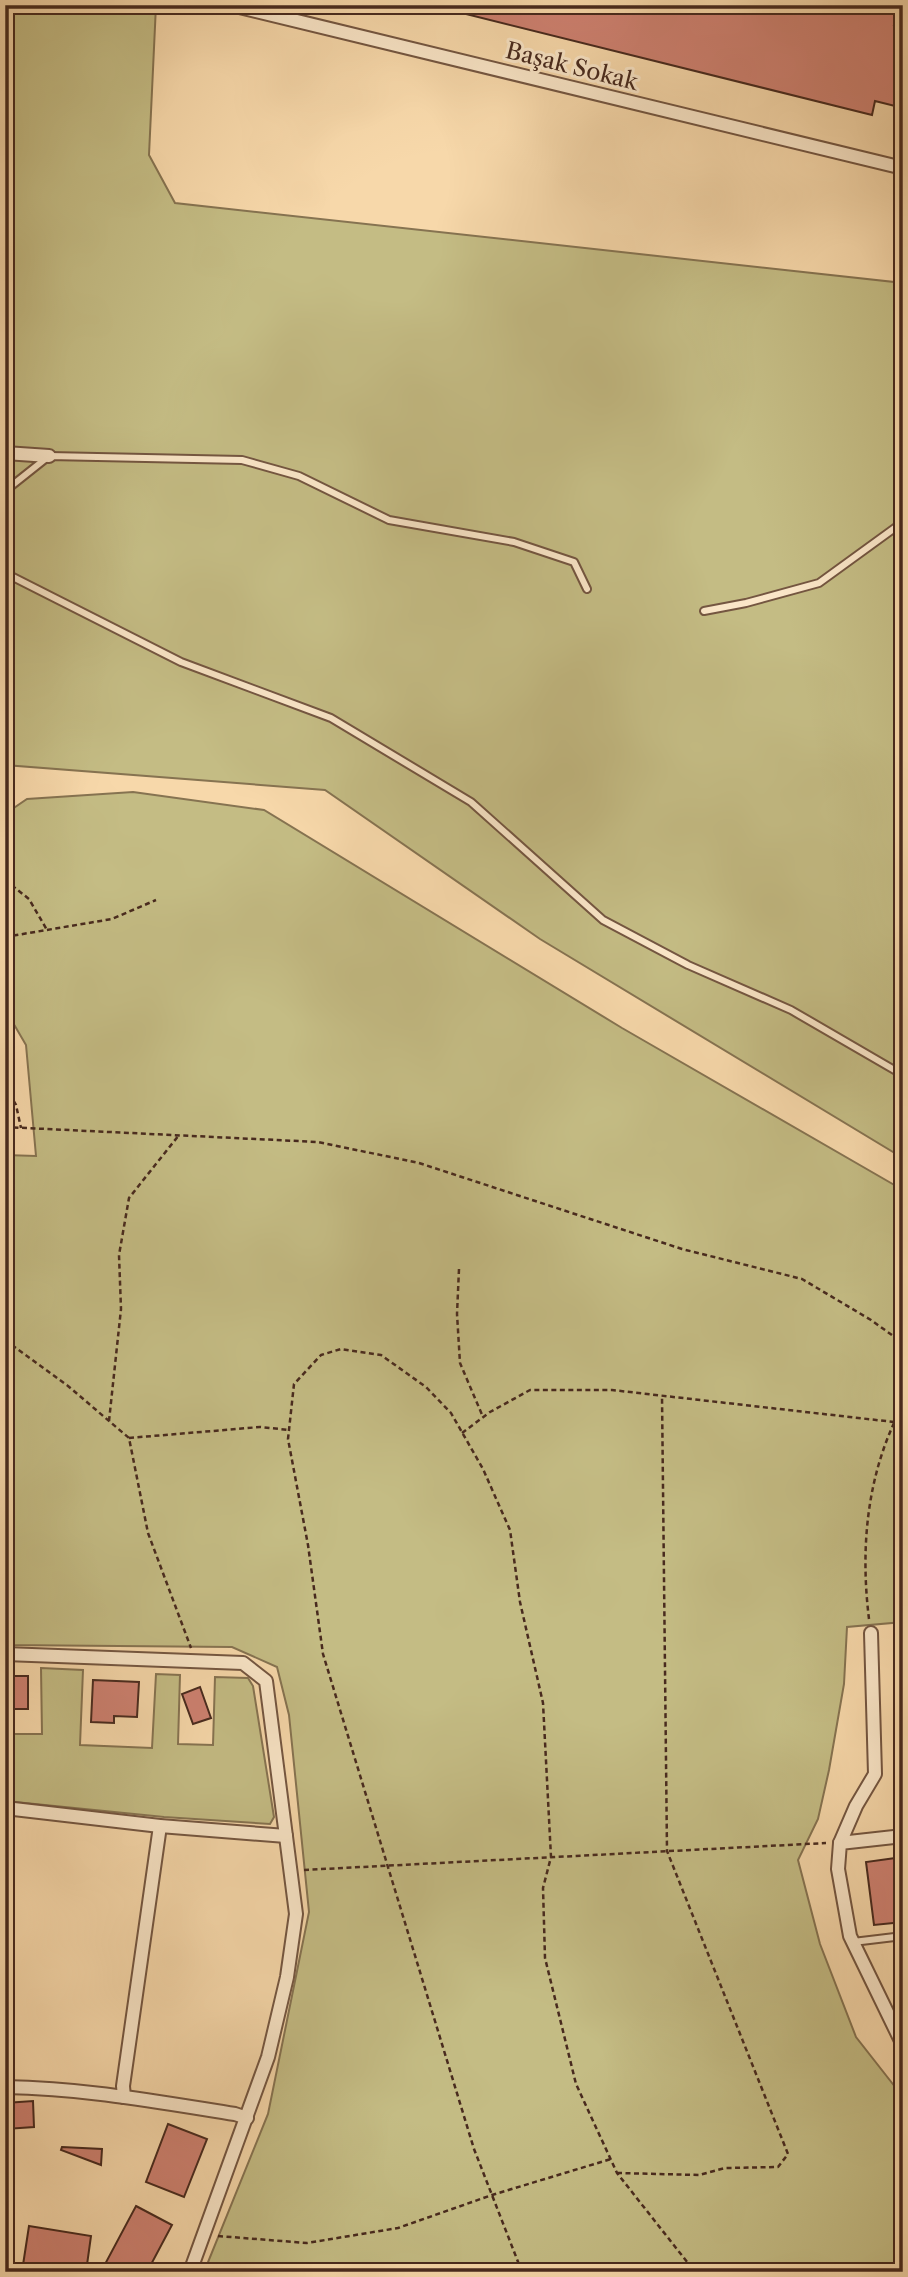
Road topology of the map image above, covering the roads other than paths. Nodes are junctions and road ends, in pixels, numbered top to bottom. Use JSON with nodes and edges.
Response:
{"nodes":[{"id":1,"x":231,"y":5,"type":"edge"},
{"id":2,"x":903,"y":168,"type":"edge"},
{"id":3,"x":5,"y":453,"type":"edge"},
{"id":4,"x":49,"y":456,"type":"junction"},
{"id":5,"x":5,"y":491,"type":"edge"},
{"id":6,"x":903,"y":522,"type":"edge"},
{"id":7,"x":5,"y":573,"type":"edge"},
{"id":8,"x":587,"y":589,"type":"dead end"},
{"id":9,"x":704,"y":611,"type":"dead end"},
{"id":10,"x":903,"y":1075,"type":"edge"},
{"id":11,"x":871,"y":1633,"type":"road end"},
{"id":12,"x":5,"y":1654,"type":"edge"},
{"id":13,"x":5,"y":1808,"type":"edge"},
{"id":14,"x":160,"y":1826,"type":"junction"},
{"id":15,"x":286,"y":1836,"type":"junction"},
{"id":16,"x":903,"y":1836,"type":"edge"},
{"id":17,"x":840,"y":1843,"type":"junction"},
{"id":18,"x":903,"y":1936,"type":"edge"},
{"id":19,"x":853,"y":1942,"type":"junction"},
{"id":20,"x":903,"y":2045,"type":"edge"},
{"id":21,"x":5,"y":2087,"type":"edge"},
{"id":22,"x":124,"y":2097,"type":"junction"},
{"id":23,"x":247,"y":2118,"type":"junction"},
{"id":24,"x":190,"y":2272,"type":"edge"}],
"edges":[{"from":1,"to":2,"type":"street","name":"Başak Sokak"},
{"from":3,"to":4,"type":"street"},
{"from":4,"to":5,"type":"lane"},
{"from":4,"to":8,"type":"lane"},
{"from":6,"to":9,"type":"lane"},
{"from":7,"to":10,"type":"lane"},
{"from":11,"to":17,"type":"street"},
{"from":12,"to":15,"type":"street"},
{"from":13,"to":14,"type":"street"},
{"from":14,"to":15,"type":"street"},
{"from":14,"to":22,"type":"street"},
{"from":15,"to":23,"type":"street"},
{"from":16,"to":17,"type":"street"},
{"from":17,"to":19,"type":"street"},
{"from":18,"to":19,"type":"lane"},
{"from":19,"to":20,"type":"street"},
{"from":21,"to":22,"type":"street"},
{"from":22,"to":23,"type":"street"},
{"from":23,"to":24,"type":"street"}]}
